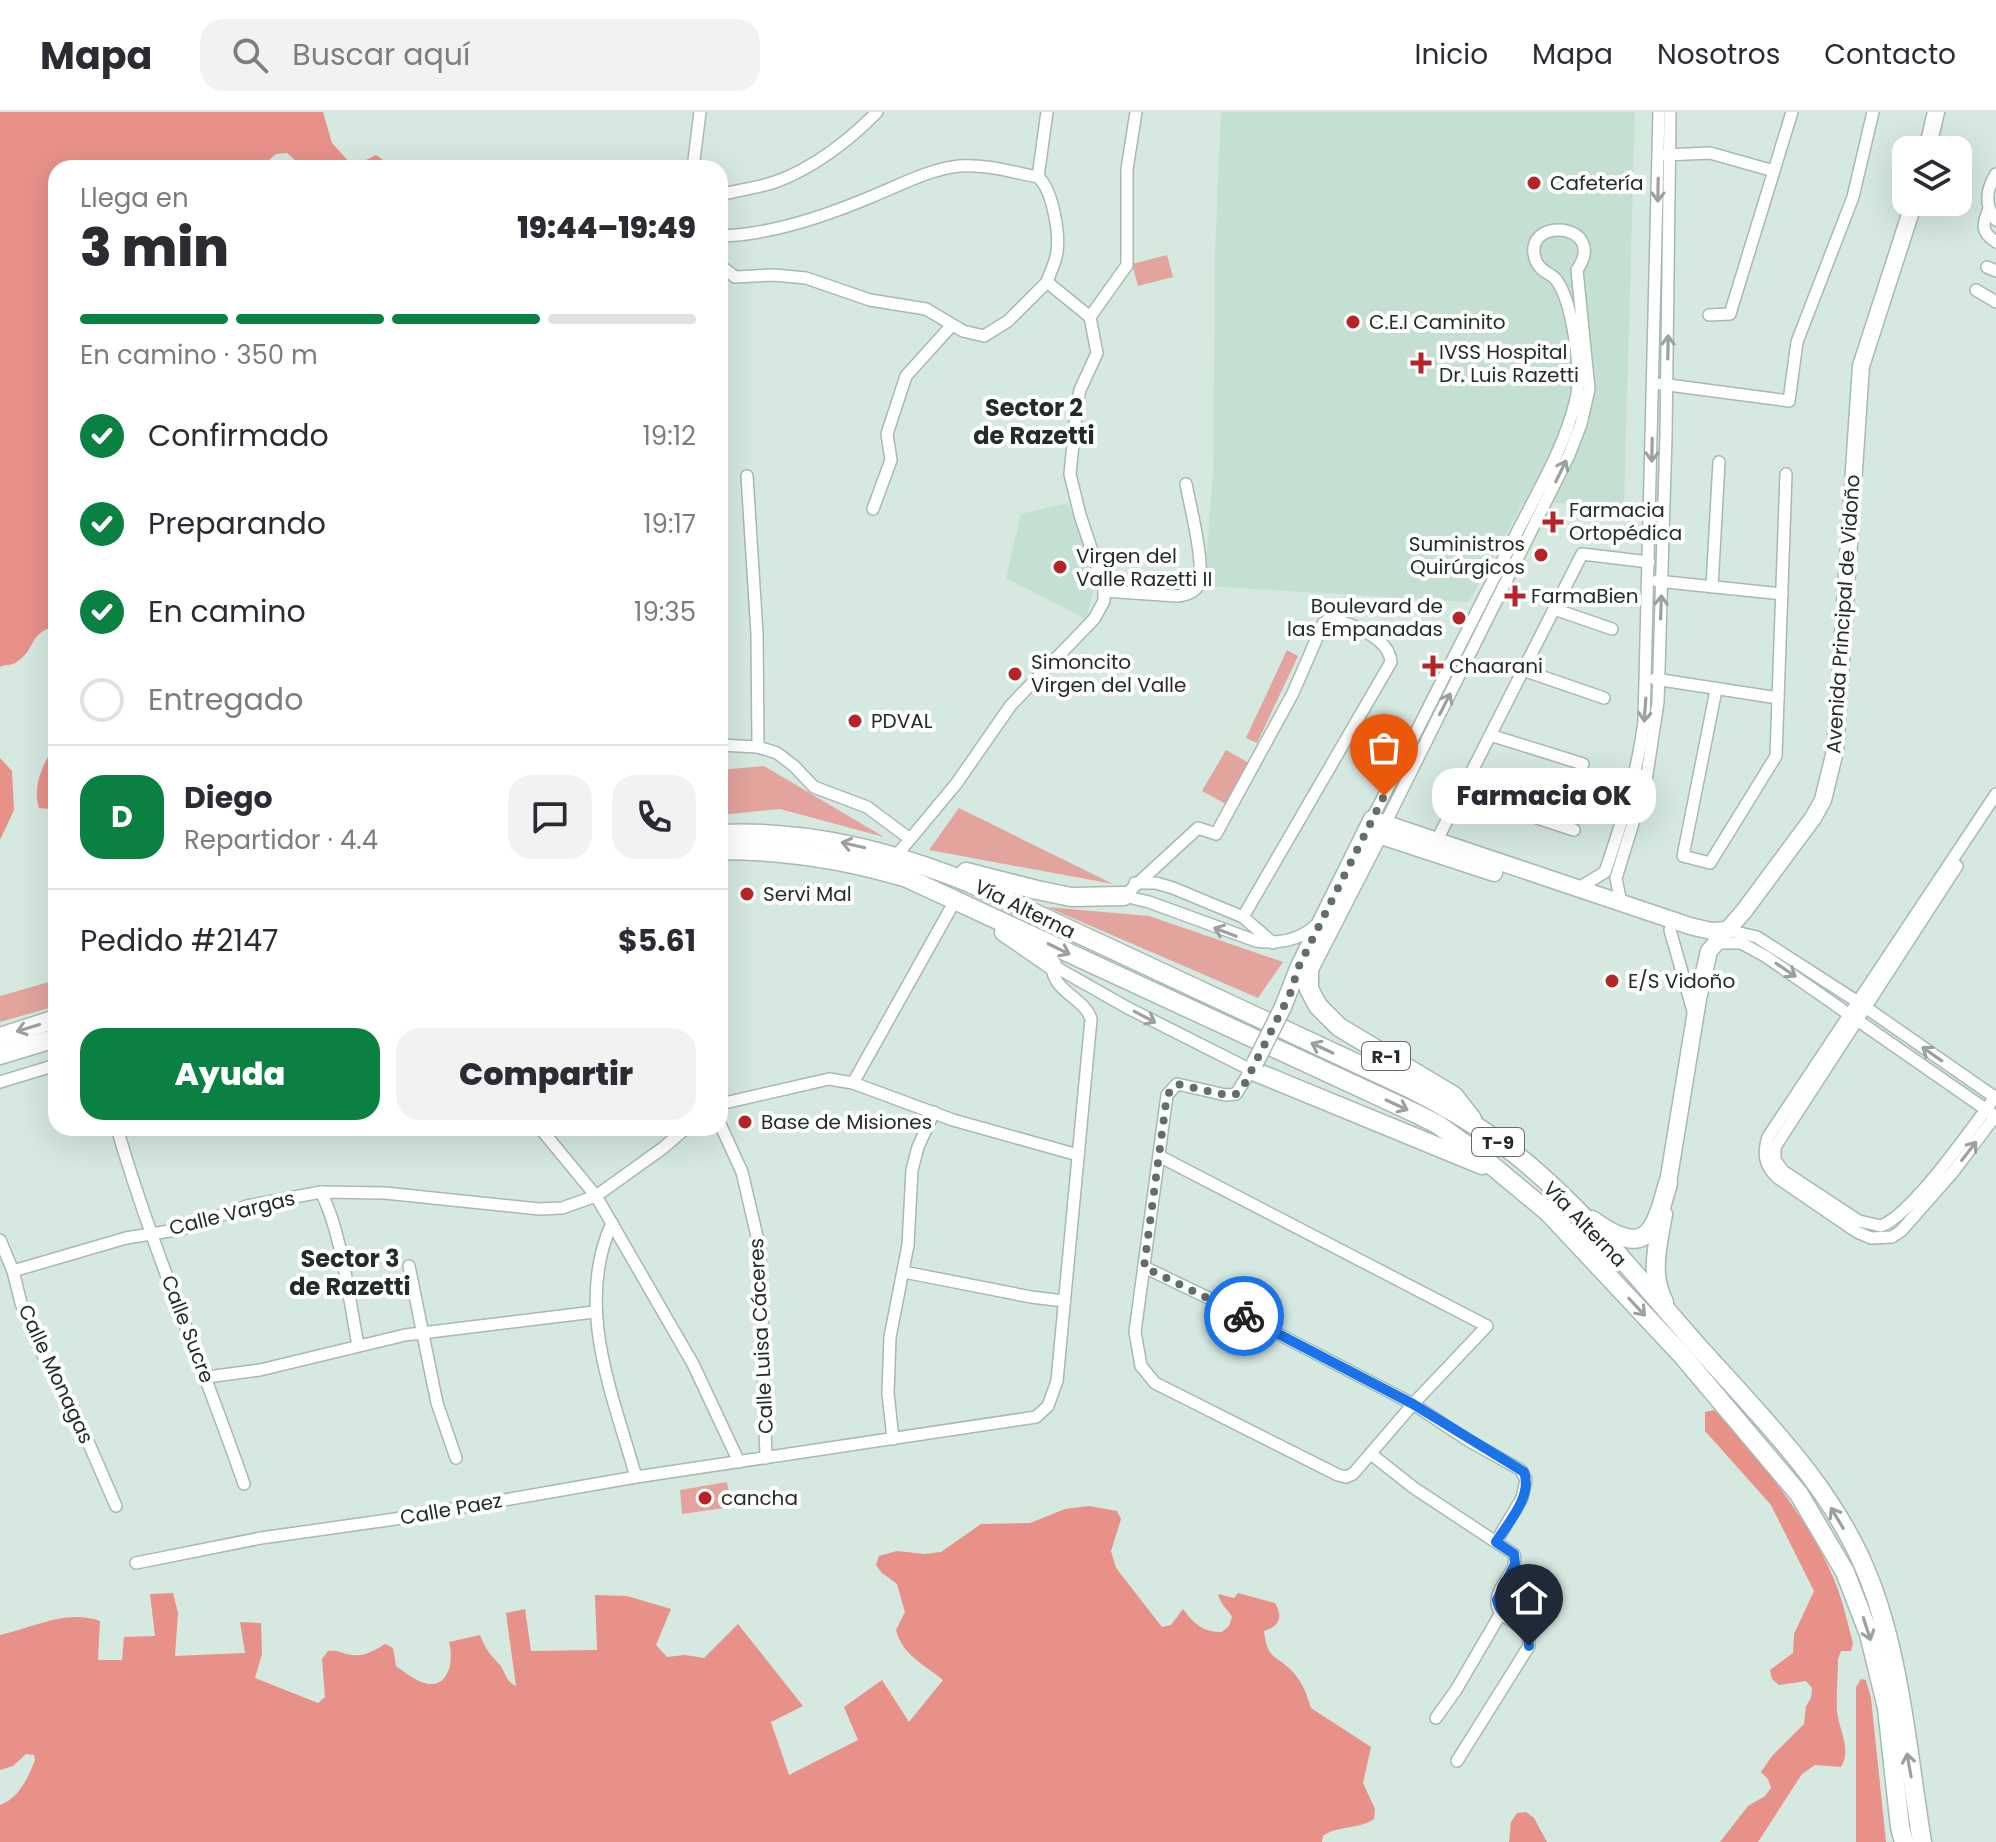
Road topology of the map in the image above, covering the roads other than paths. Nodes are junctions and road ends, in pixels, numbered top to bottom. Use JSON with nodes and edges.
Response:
{"nodes":[{"id":1,"x":700,"y":112,"type":"edge"},
{"id":2,"x":877,"y":112,"type":"edge"},
{"id":3,"x":1047,"y":112,"type":"edge"},
{"id":4,"x":1136,"y":112,"type":"edge"},
{"id":5,"x":1659,"y":112,"type":"edge"},
{"id":6,"x":1670,"y":112,"type":"edge"},
{"id":7,"x":1792,"y":112,"type":"edge"},
{"id":8,"x":1873,"y":112,"type":"edge"},
{"id":9,"x":1936,"y":112,"type":"edge"},
{"id":10,"x":1930,"y":136,"type":"edge"},
{"id":11,"x":1671,"y":154,"type":"junction"},
{"id":12,"x":1658,"y":156,"type":"junction"},
{"id":13,"x":694,"y":160,"type":"edge"},
{"id":14,"x":1774,"y":171,"type":"junction"},
{"id":15,"x":1996,"y":174,"type":"edge"},
{"id":16,"x":1038,"y":177,"type":"junction"},
{"id":17,"x":728,"y":193,"type":"edge"},
{"id":18,"x":1989,"y":209,"type":"junction"},
{"id":19,"x":1909,"y":216,"type":"edge"},
{"id":20,"x":1996,"y":220,"type":"edge"},
{"id":21,"x":728,"y":235,"type":"edge"},
{"id":22,"x":1996,"y":242,"type":"edge"},
{"id":23,"x":728,"y":271,"type":"edge"},
{"id":24,"x":735,"y":277,"type":"junction"},
{"id":25,"x":728,"y":281,"type":"edge"},
{"id":26,"x":1047,"y":282,"type":"junction"},
{"id":27,"x":1976,"y":290,"type":"dead end"},
{"id":28,"x":1996,"y":302,"type":"edge"},
{"id":29,"x":1709,"y":315,"type":"dead end"},
{"id":30,"x":1090,"y":317,"type":"junction"},
{"id":31,"x":952,"y":325,"type":"junction"},
{"id":32,"x":1660,"y":384,"type":"junction"},
{"id":33,"x":1719,"y":462,"type":"dead end"},
{"id":34,"x":1786,"y":474,"type":"dead end"},
{"id":35,"x":747,"y":476,"type":"dead end"},
{"id":36,"x":1186,"y":484,"type":"dead end"},
{"id":37,"x":873,"y":509,"type":"dead end"},
{"id":38,"x":1649,"y":562,"type":"junction"},
{"id":39,"x":1655,"y":581,"type":"junction"},
{"id":40,"x":1712,"y":587,"type":"junction"},
{"id":41,"x":1104,"y":591,"type":"junction"},
{"id":42,"x":1782,"y":594,"type":"junction"},
{"id":43,"x":1554,"y":609,"type":"junction"},
{"id":44,"x":1612,"y":629,"type":"dead end"},
{"id":45,"x":1523,"y":670,"type":"junction"},
{"id":46,"x":1652,"y":679,"type":"junction"},
{"id":47,"x":1716,"y":690,"type":"junction"},
{"id":48,"x":1604,"y":698,"type":"dead end"},
{"id":49,"x":1778,"y":698,"type":"junction"},
{"id":50,"x":1490,"y":735,"type":"junction"},
{"id":51,"x":728,"y":745,"type":"edge"},
{"id":52,"x":758,"y":747,"type":"junction"},
{"id":53,"x":1583,"y":764,"type":"dead end"},
{"id":54,"x":1461,"y":793,"type":"junction"},
{"id":55,"x":1996,"y":794,"type":"edge"},
{"id":56,"x":1996,"y":805,"type":"edge"},
{"id":57,"x":1376,"y":827,"type":"junction"},
{"id":58,"x":1574,"y":830,"type":"dead end"},
{"id":59,"x":728,"y":834,"type":"edge"},
{"id":60,"x":910,"y":839,"type":"junction"},
{"id":61,"x":1434,"y":847,"type":"junction"},
{"id":62,"x":728,"y":850,"type":"edge"},
{"id":63,"x":901,"y":857,"type":"junction"},
{"id":64,"x":1611,"y":875,"type":"junction"},
{"id":65,"x":1130,"y":889,"type":"junction"},
{"id":66,"x":1577,"y":889,"type":"junction"},
{"id":67,"x":956,"y":899,"type":"junction"},
{"id":68,"x":1606,"y":903,"type":"junction"},
{"id":69,"x":1243,"y":917,"type":"junction"},
{"id":70,"x":1322,"y":918,"type":"junction"},
{"id":71,"x":1670,"y":930,"type":"junction"},
{"id":72,"x":1722,"y":936,"type":"junction"},
{"id":73,"x":1274,"y":943,"type":"junction"},
{"id":74,"x":1052,"y":965,"type":"junction"},
{"id":75,"x":1309,"y":971,"type":"junction"},
{"id":76,"x":1286,"y":1000,"type":"junction"},
{"id":77,"x":1862,"y":1004,"type":"junction"},
{"id":78,"x":1854,"y":1016,"type":"junction"},
{"id":79,"x":1695,"y":1018,"type":"junction"},
{"id":80,"x":48,"y":1022,"type":"edge"},
{"id":81,"x":0,"y":1037,"type":"edge"},
{"id":82,"x":48,"y":1040,"type":"edge"},
{"id":83,"x":0,"y":1055,"type":"edge"},
{"id":84,"x":1253,"y":1066,"type":"junction"},
{"id":85,"x":48,"y":1067,"type":"edge"},
{"id":86,"x":0,"y":1082,"type":"edge"},
{"id":87,"x":853,"y":1083,"type":"junction"},
{"id":88,"x":1996,"y":1097,"type":"edge"},
{"id":89,"x":728,"y":1102,"type":"edge"},
{"id":90,"x":934,"y":1112,"type":"junction"},
{"id":91,"x":1992,"y":1114,"type":"edge"},
{"id":92,"x":1481,"y":1130,"type":"junction"},
{"id":93,"x":120,"y":1136,"type":"edge"},
{"id":94,"x":547,"y":1136,"type":"edge"},
{"id":95,"x":677,"y":1136,"type":"edge"},
{"id":96,"x":726,"y":1136,"type":"edge"},
{"id":97,"x":1078,"y":1155,"type":"junction"},
{"id":98,"x":1159,"y":1156,"type":"junction"},
{"id":99,"x":1506,"y":1177,"type":"junction"},
{"id":100,"x":1668,"y":1183,"type":"junction"},
{"id":101,"x":321,"y":1192,"type":"junction"},
{"id":102,"x":596,"y":1196,"type":"junction"},
{"id":103,"x":1571,"y":1206,"type":"junction"},
{"id":104,"x":612,"y":1223,"type":"junction"},
{"id":105,"x":151,"y":1233,"type":"junction"},
{"id":106,"x":0,"y":1243,"type":"edge"},
{"id":107,"x":409,"y":1266,"type":"dead end"},
{"id":108,"x":1144,"y":1267,"type":"junction"},
{"id":109,"x":13,"y":1271,"type":"junction"},
{"id":110,"x":904,"y":1272,"type":"junction"},
{"id":111,"x":1064,"y":1301,"type":"junction"},
{"id":112,"x":594,"y":1312,"type":"junction"},
{"id":113,"x":1670,"y":1316,"type":"junction"},
{"id":114,"x":422,"y":1333,"type":"junction"},
{"id":115,"x":358,"y":1345,"type":"junction"},
{"id":116,"x":207,"y":1377,"type":"junction"},
{"id":117,"x":1413,"y":1404,"type":"junction"},
{"id":118,"x":893,"y":1439,"type":"junction"},
{"id":119,"x":1371,"y":1454,"type":"junction"},
{"id":120,"x":456,"y":1458,"type":"dead end"},
{"id":121,"x":766,"y":1458,"type":"junction"},
{"id":122,"x":739,"y":1462,"type":"junction"},
{"id":123,"x":636,"y":1477,"type":"junction"},
{"id":124,"x":244,"y":1484,"type":"dead end"},
{"id":125,"x":116,"y":1506,"type":"dead end"},
{"id":126,"x":1496,"y":1542,"type":"junction"},
{"id":127,"x":136,"y":1563,"type":"dead end"},
{"id":128,"x":1501,"y":1613,"type":"junction"},
{"id":129,"x":1436,"y":1718,"type":"dead end"},
{"id":130,"x":1457,"y":1761,"type":"dead end"},
{"id":131,"x":1904,"y":1842,"type":"edge"},
{"id":132,"x":1922,"y":1842,"type":"edge"}],
"edges":[{"from":1,"to":13,"type":"street"},
{"from":2,"to":17,"type":"street"},
{"from":3,"to":16,"type":"street"},
{"from":4,"to":30,"type":"street"},
{"from":5,"to":12,"type":"street"},
{"from":6,"to":11,"type":"street"},
{"from":7,"to":14,"type":"street"},
{"from":8,"to":32,"type":"street"},
{"from":9,"to":10,"type":"main road"},
{"from":11,"to":12,"type":"street"},
{"from":11,"to":14,"type":"street"},
{"from":32,"to":11,"type":"street","one_way":true},
{"from":12,"to":32,"type":"street","one_way":true},
{"from":14,"to":29,"type":"street"},
{"from":15,"to":18,"type":"street"},
{"from":16,"to":21,"type":"street"},
{"from":16,"to":26,"type":"street"},
{"from":18,"to":20,"type":"street"},
{"from":18,"to":22,"type":"street"},
{"from":19,"to":72,"type":"main road","name":"Avenida Principal de Vidoño"},
{"from":23,"to":24,"type":"street"},
{"from":24,"to":25,"type":"street"},
{"from":24,"to":31,"type":"street"},
{"from":26,"to":30,"type":"street"},
{"from":26,"to":31,"type":"street"},
{"from":27,"to":28,"type":"street"},
{"from":30,"to":41,"type":"street"},
{"from":31,"to":37,"type":"street"},
{"from":32,"to":38,"type":"street","one_way":true},
{"from":32,"to":39,"type":"street"},
{"from":33,"to":40,"type":"street"},
{"from":34,"to":42,"type":"street"},
{"from":35,"to":52,"type":"street"},
{"from":36,"to":41,"type":"street"},
{"from":38,"to":39,"type":"street"},
{"from":38,"to":43,"type":"street"},
{"from":39,"to":40,"type":"street"},
{"from":39,"to":46,"type":"street"},
{"from":40,"to":42,"type":"street"},
{"from":41,"to":60,"type":"street"},
{"from":42,"to":49,"type":"street"},
{"from":43,"to":44,"type":"street"},
{"from":43,"to":45,"type":"street"},
{"from":45,"to":48,"type":"street"},
{"from":45,"to":50,"type":"street"},
{"from":46,"to":47,"type":"street"},
{"from":46,"to":64,"type":"street"},
{"from":47,"to":49,"type":"street"},
{"from":47,"to":49,"type":"street"},
{"from":50,"to":53,"type":"street"},
{"from":50,"to":54,"type":"street"},
{"from":51,"to":52,"type":"street"},
{"from":52,"to":60,"type":"street"},
{"from":54,"to":58,"type":"street"},
{"from":54,"to":61,"type":"street"},
{"from":55,"to":77,"type":"street"},
{"from":56,"to":77,"type":"street"},
{"from":57,"to":57,"type":"street","one_way":true},
{"from":57,"to":61,"type":"main road"},
{"from":57,"to":70,"type":"main road"},
{"from":57,"to":75,"type":"main road"},
{"from":63,"to":59,"type":"highway","name":"Vía Alterna","number":"T-9","one_way":true},
{"from":60,"to":63,"type":"street"},
{"from":61,"to":66,"type":"main road"},
{"from":61,"to":68,"type":"main road"},
{"from":62,"to":67,"type":"highway","name":"Vía Alterna","number":"T-9"},
{"from":63,"to":65,"type":"highway","number":"T-9"},
{"from":92,"to":63,"type":"highway","name":"Vía Alterna","number":"T-9","one_way":true},
{"from":64,"to":66,"type":"street"},
{"from":64,"to":68,"type":"street"},
{"from":64,"to":68,"type":"street"},
{"from":65,"to":69,"type":"street"},
{"from":65,"to":69,"type":"street"},
{"from":73,"to":65,"type":"street","number":"T-9","one_way":true},
{"from":66,"to":68,"type":"main road"},
{"from":67,"to":74,"type":"highway"},
{"from":67,"to":87,"type":"street"},
{"from":67,"to":99,"type":"highway","name":"Vía Alterna","number":"T-9","one_way":true},
{"from":68,"to":71,"type":"main road"},
{"from":68,"to":72,"type":"main road"},
{"from":69,"to":73,"type":"street"},
{"from":70,"to":73,"type":"street"},
{"from":70,"to":76,"type":"main road"},
{"from":71,"to":72,"type":"main road"},
{"from":71,"to":79,"type":"street"},
{"from":72,"to":77,"type":"street"},
{"from":72,"to":78,"type":"street","one_way":true},
{"from":72,"to":79,"type":"main road","name":"Avenida Principal de Vidoño"},
{"from":74,"to":84,"type":"street","one_way":true},
{"from":74,"to":97,"type":"street"},
{"from":75,"to":76,"type":"main road"},
{"from":75,"to":92,"type":"highway","number":"R-1"},
{"from":76,"to":84,"type":"main road","bridge":true},
{"from":77,"to":78,"type":"street"},
{"from":88,"to":77,"type":"street","one_way":true},
{"from":78,"to":91,"type":"street"},
{"from":78,"to":91,"type":"street"},
{"from":79,"to":100,"type":"main road","name":"Avenida Principal de Vidoño"},
{"from":80,"to":81,"type":"highway","one_way":true},
{"from":82,"to":83,"type":"highway"},
{"from":84,"to":98,"type":"street"},
{"from":84,"to":99,"type":"highway","number":"T-9"},
{"from":85,"to":86,"type":"street"},
{"from":87,"to":89,"type":"street"},
{"from":87,"to":90,"type":"street"},
{"from":88,"to":91,"type":"street"},
{"from":90,"to":97,"type":"street"},
{"from":90,"to":110,"type":"street"},
{"from":92,"to":103,"type":"highway","name":"Vía Alterna","number":"T-9"},
{"from":93,"to":105,"type":"street","name":"Calle Sucre"},
{"from":94,"to":102,"type":"street"},
{"from":95,"to":102,"type":"street","name":"Calle Vargas"},
{"from":96,"to":121,"type":"street","name":"Calle Luisa Cáceres"},
{"from":97,"to":111,"type":"street"},
{"from":98,"to":108,"type":"street"},
{"from":98,"to":117,"type":"street"},
{"from":99,"to":131,"type":"highway","name":"Vía Alterna","number":"T-9","one_way":true},
{"from":100,"to":103,"type":"highway","number":"T-9"},
{"from":100,"to":113,"type":"highway"},
{"from":101,"to":102,"type":"street","name":"Calle Vargas"},
{"from":101,"to":105,"type":"street","name":"Calle Vargas"},
{"from":101,"to":115,"type":"street"},
{"from":102,"to":104,"type":"street"},
{"from":103,"to":113,"type":"highway","name":"Vía Alterna","number":"T-9"},
{"from":104,"to":112,"type":"street"},
{"from":104,"to":122,"type":"street"},
{"from":105,"to":109,"type":"street","name":"Calle Vargas"},
{"from":105,"to":116,"type":"street","name":"Calle Sucre"},
{"from":106,"to":109,"type":"street","name":"Calle Monagas"},
{"from":107,"to":114,"type":"street"},
{"from":108,"to":117,"type":"street"},
{"from":108,"to":119,"type":"street"},
{"from":109,"to":125,"type":"street","name":"Calle Monagas"},
{"from":110,"to":111,"type":"street"},
{"from":110,"to":118,"type":"street"},
{"from":111,"to":118,"type":"street","name":"Calle Paez"},
{"from":112,"to":114,"type":"street"},
{"from":112,"to":123,"type":"street"},
{"from":132,"to":113,"type":"highway","name":"Vía Alterna","number":"T-9","one_way":true},
{"from":114,"to":115,"type":"street"},
{"from":114,"to":120,"type":"street"},
{"from":115,"to":116,"type":"street"},
{"from":116,"to":124,"type":"street","name":"Calle Sucre"},
{"from":117,"to":119,"type":"street"},
{"from":117,"to":126,"type":"street"},
{"from":118,"to":121,"type":"street","name":"Calle Paez"},
{"from":119,"to":126,"type":"street"},
{"from":121,"to":122,"type":"street","name":"Calle Paez"},
{"from":122,"to":123,"type":"street","name":"Calle Paez"},
{"from":123,"to":127,"type":"street","name":"Calle Paez"},
{"from":126,"to":128,"type":"street"},
{"from":128,"to":129,"type":"street"},
{"from":128,"to":130,"type":"street"}]}
